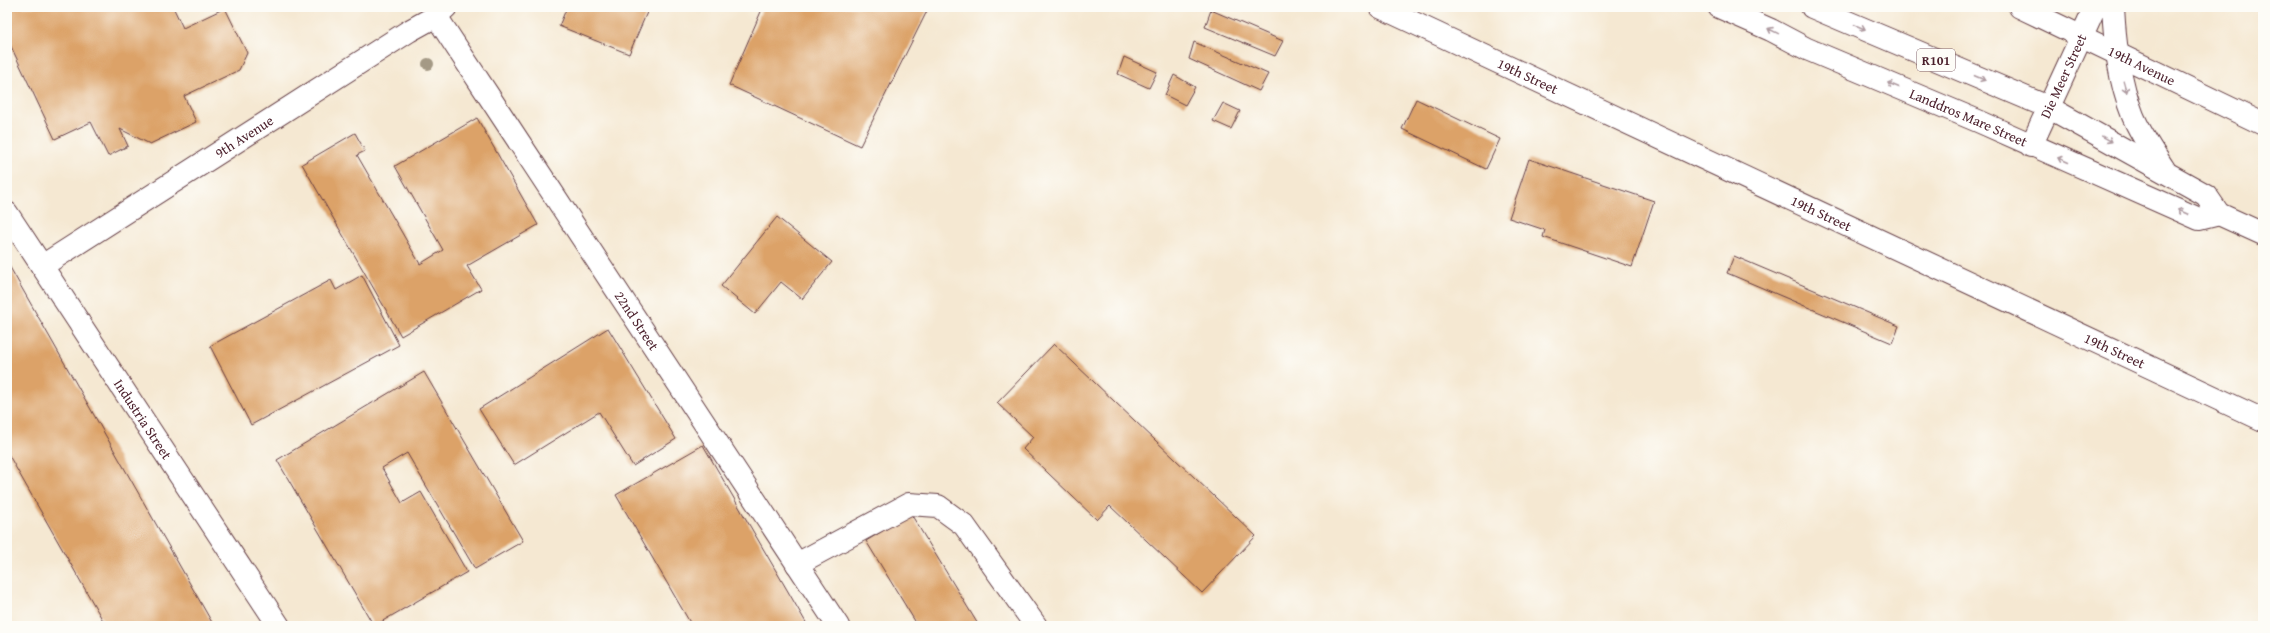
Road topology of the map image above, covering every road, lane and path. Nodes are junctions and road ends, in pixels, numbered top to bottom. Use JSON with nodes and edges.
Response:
{"nodes":[{"id":1,"x":1380,"y":7,"type":"edge"},
{"id":2,"x":1719,"y":7,"type":"edge"},
{"id":3,"x":1812,"y":7,"type":"edge"},
{"id":4,"x":2020,"y":7,"type":"edge"},
{"id":5,"x":2095,"y":7,"type":"edge"},
{"id":6,"x":2113,"y":7,"type":"edge"},
{"id":7,"x":441,"y":12,"type":"edge"},
{"id":8,"x":2081,"y":36,"type":"junction"},
{"id":9,"x":2116,"y":53,"type":"junction"},
{"id":10,"x":2048,"y":107,"type":"junction"},
{"id":11,"x":2263,"y":124,"type":"edge"},
{"id":12,"x":2031,"y":146,"type":"junction"},
{"id":13,"x":2166,"y":171,"type":"junction"},
{"id":14,"x":7,"y":213,"type":"edge"},
{"id":15,"x":2219,"y":214,"type":"junction"},
{"id":16,"x":2263,"y":234,"type":"edge"},
{"id":17,"x":42,"y":266,"type":"junction"},
{"id":18,"x":2263,"y":420,"type":"edge"},
{"id":19,"x":797,"y":564,"type":"junction"},
{"id":20,"x":279,"y":626,"type":"edge"},
{"id":21,"x":838,"y":626,"type":"edge"},
{"id":22,"x":1036,"y":626,"type":"edge"}],
"edges":[{"from":1,"to":18,"type":"main road","name":"19th Street"},
{"from":12,"to":2,"type":"main road","name":"Landdros Mare Street","one_way":true},
{"from":3,"to":10,"type":"main road","number":"R101","one_way":true},
{"from":4,"to":8,"type":"main road","name":"19th Avenue"},
{"from":5,"to":8,"type":"main road","name":"Die Meer Street"},
{"from":6,"to":9,"type":"main road"},
{"from":7,"to":17,"type":"main road","name":"9th Avenue"},
{"from":7,"to":19,"type":"main road","name":"22nd Street"},
{"from":8,"to":9,"type":"main road","name":"19th Avenue"},
{"from":8,"to":10,"type":"main road","name":"Die Meer Street"},
{"from":9,"to":11,"type":"main road","name":"19th Avenue"},
{"from":9,"to":13,"type":"main road","one_way":true},
{"from":10,"to":12,"type":"main road","name":"Die Meer Street"},
{"from":10,"to":13,"type":"main road","number":"R101","one_way":true},
{"from":15,"to":12,"type":"main road","name":"Landdros Mare Street","one_way":true},
{"from":13,"to":15,"type":"main road","number":"R101"},
{"from":14,"to":17,"type":"main road","name":"Industria Street"},
{"from":15,"to":16,"type":"main road"},
{"from":17,"to":20,"type":"main road","name":"Industria Street"},
{"from":19,"to":21,"type":"main road","name":"22nd Street"},
{"from":19,"to":22,"type":"main road"}]}
